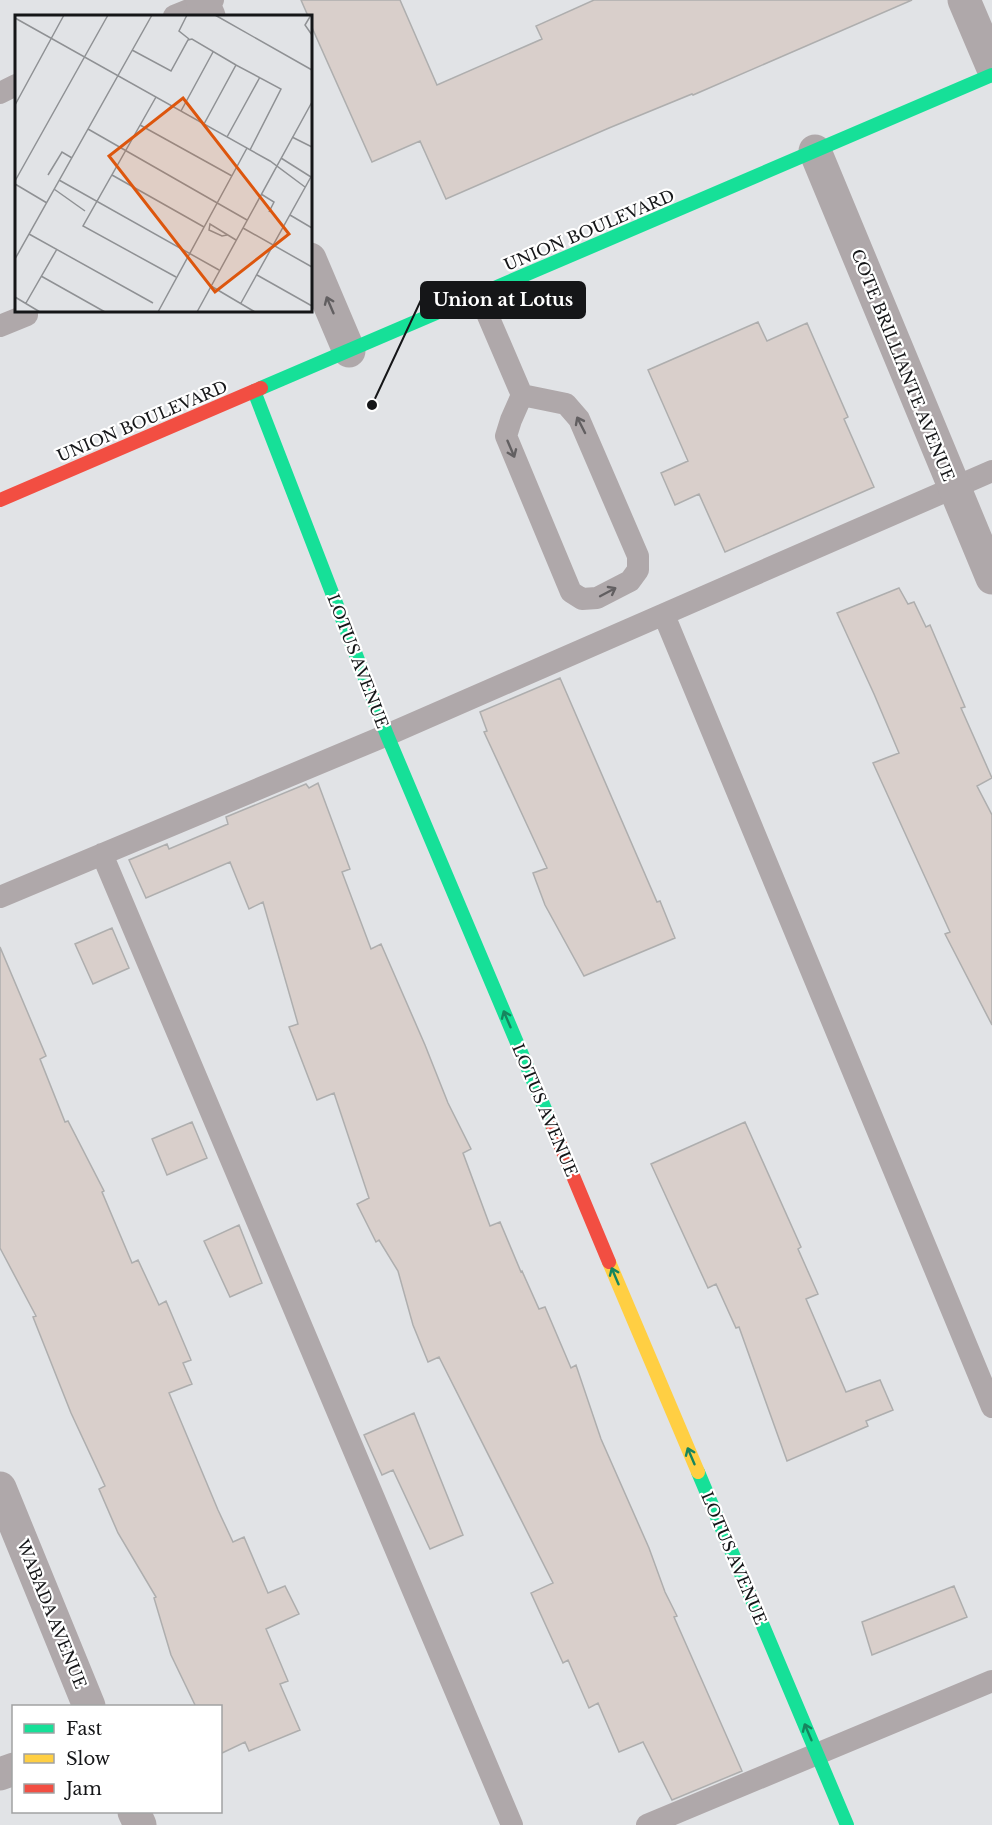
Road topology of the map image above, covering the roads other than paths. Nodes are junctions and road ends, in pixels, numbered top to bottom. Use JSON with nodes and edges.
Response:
{"nodes":[{"id":1,"x":964,"y":0,"type":"edge"},
{"id":2,"x":207,"y":5,"type":"edge"},
{"id":3,"x":177,"y":15,"type":"edge"},
{"id":4,"x":992,"y":66,"type":"edge"},
{"id":5,"x":992,"y":75,"type":"edge"},
{"id":6,"x":15,"y":86,"type":"edge"},
{"id":7,"x":0,"y":93,"type":"edge"},
{"id":8,"x":815,"y":151,"type":"junction"},
{"id":9,"x":312,"y":264,"type":"edge"},
{"id":10,"x":479,"y":295,"type":"junction"},
{"id":11,"x":27,"y":315,"type":"dead end"},
{"id":12,"x":0,"y":326,"type":"edge"},
{"id":13,"x":349,"y":351,"type":"junction"},
{"id":14,"x":254,"y":391,"type":"junction"},
{"id":15,"x":522,"y":395,"type":"junction"},
{"id":16,"x":992,"y":471,"type":"edge"},
{"id":17,"x":954,"y":487,"type":"junction"},
{"id":18,"x":0,"y":500,"type":"edge"},
{"id":19,"x":992,"y":578,"type":"edge"},
{"id":20,"x":664,"y":615,"type":"junction"},
{"id":21,"x":387,"y":735,"type":"junction"},
{"id":22,"x":102,"y":854,"type":"junction"},
{"id":23,"x":0,"y":897,"type":"edge"},
{"id":24,"x":992,"y":1407,"type":"edge"},
{"id":25,"x":0,"y":1488,"type":"edge"},
{"id":26,"x":992,"y":1681,"type":"edge"},
{"id":27,"x":88,"y":1705,"type":"edge"},
{"id":28,"x":818,"y":1754,"type":"junction"},
{"id":29,"x":512,"y":1825,"type":"edge"},
{"id":30,"x":647,"y":1825,"type":"edge"},
{"id":31,"x":847,"y":1825,"type":"edge"}],
"edges":[{"from":1,"to":4,"type":"street"},
{"from":2,"to":3,"type":"lane"},
{"from":5,"to":8,"type":"street","name":"UNION BOULEVARD"},
{"from":6,"to":7,"type":"lane"},
{"from":8,"to":10,"type":"street","name":"UNION BOULEVARD"},
{"from":8,"to":17,"type":"street","name":"COTE BRILLIANTE AVENUE"},
{"from":13,"to":9,"type":"street","one_way":true},
{"from":10,"to":13,"type":"street","name":"UNION BOULEVARD"},
{"from":10,"to":15,"type":"lane"},
{"from":11,"to":12,"type":"lane"},
{"from":13,"to":14,"type":"street","name":"UNION BOULEVARD"},
{"from":14,"to":18,"type":"street","name":"UNION BOULEVARD"},
{"from":14,"to":21,"type":"street","name":"LOTUS AVENUE"},
{"from":15,"to":15,"type":"lane","one_way":true},
{"from":16,"to":17,"type":"lane"},
{"from":17,"to":19,"type":"street","name":"COTE BRILLIANTE AVENUE"},
{"from":17,"to":20,"type":"lane"},
{"from":20,"to":21,"type":"lane"},
{"from":20,"to":24,"type":"lane"},
{"from":21,"to":22,"type":"lane"},
{"from":28,"to":21,"type":"street","name":"LOTUS AVENUE","one_way":true},
{"from":22,"to":23,"type":"lane"},
{"from":22,"to":29,"type":"lane"},
{"from":25,"to":27,"type":"street","name":"WABADA AVENUE"},
{"from":26,"to":28,"type":"lane"},
{"from":28,"to":30,"type":"lane"},
{"from":28,"to":31,"type":"street","name":"LOTUS AVENUE"}]}
